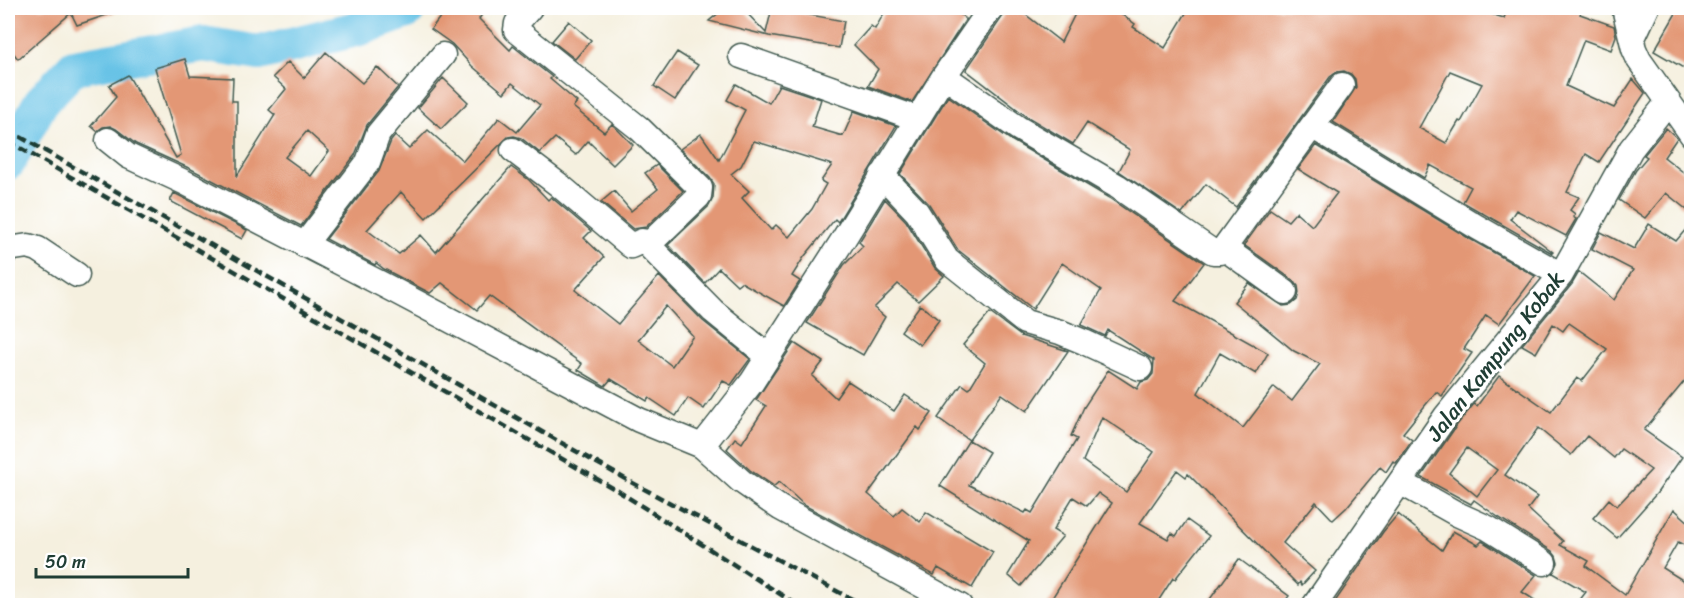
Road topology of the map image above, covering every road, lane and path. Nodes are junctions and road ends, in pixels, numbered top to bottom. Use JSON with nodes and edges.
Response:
{"nodes":[{"id":1,"x":530,"y":8,"type":"edge"},
{"id":2,"x":992,"y":8,"type":"edge"},
{"id":3,"x":1624,"y":8,"type":"edge"},
{"id":4,"x":1647,"y":8,"type":"edge"},
{"id":5,"x":1632,"y":40,"type":"junction"},
{"id":6,"x":443,"y":55,"type":"dead end"},
{"id":7,"x":741,"y":56,"type":"dead end"},
{"id":8,"x":944,"y":76,"type":"junction"},
{"id":9,"x":1342,"y":85,"type":"dead end"},
{"id":10,"x":1668,"y":102,"type":"junction"},
{"id":11,"x":918,"y":118,"type":"junction"},
{"id":12,"x":1312,"y":126,"type":"junction"},
{"id":13,"x":1690,"y":127,"type":"edge"},
{"id":14,"x":108,"y":140,"type":"dead end"},
{"id":15,"x":513,"y":150,"type":"dead end"},
{"id":16,"x":882,"y":175,"type":"junction"},
{"id":17,"x":304,"y":245,"type":"junction"},
{"id":18,"x":648,"y":245,"type":"junction"},
{"id":19,"x":1224,"y":248,"type":"junction"},
{"id":20,"x":8,"y":249,"type":"edge"},
{"id":21,"x":77,"y":275,"type":"dead end"},
{"id":22,"x":1561,"y":275,"type":"junction"},
{"id":23,"x":1285,"y":292,"type":"dead end"},
{"id":24,"x":768,"y":357,"type":"junction"},
{"id":25,"x":1140,"y":368,"type":"dead end"},
{"id":26,"x":702,"y":446,"type":"junction"},
{"id":27,"x":1400,"y":482,"type":"junction"},
{"id":28,"x":1545,"y":563,"type":"dead end"},
{"id":29,"x":960,"y":606,"type":"edge"},
{"id":30,"x":1314,"y":606,"type":"edge"}],
"edges":[{"from":1,"to":18,"type":"street"},
{"from":2,"to":8,"type":"street"},
{"from":3,"to":5,"type":"street"},
{"from":4,"to":5,"type":"street"},
{"from":5,"to":10,"type":"street"},
{"from":6,"to":17,"type":"street"},
{"from":7,"to":11,"type":"street"},
{"from":8,"to":11,"type":"street"},
{"from":8,"to":19,"type":"street"},
{"from":9,"to":12,"type":"street"},
{"from":10,"to":13,"type":"street"},
{"from":10,"to":22,"type":"street","name":"Jalan Kampung Kobak"},
{"from":11,"to":16,"type":"street"},
{"from":12,"to":19,"type":"street"},
{"from":12,"to":22,"type":"street"},
{"from":14,"to":17,"type":"street"},
{"from":15,"to":18,"type":"street"},
{"from":16,"to":24,"type":"street"},
{"from":16,"to":25,"type":"street"},
{"from":17,"to":26,"type":"street"},
{"from":18,"to":24,"type":"street"},
{"from":19,"to":23,"type":"street"},
{"from":20,"to":21,"type":"street"},
{"from":22,"to":27,"type":"street","name":"Jalan Kampung Kobak"},
{"from":24,"to":26,"type":"street"},
{"from":26,"to":29,"type":"street"},
{"from":27,"to":28,"type":"street"},
{"from":27,"to":30,"type":"street","name":"Jalan Kampung Kobak"}]}
